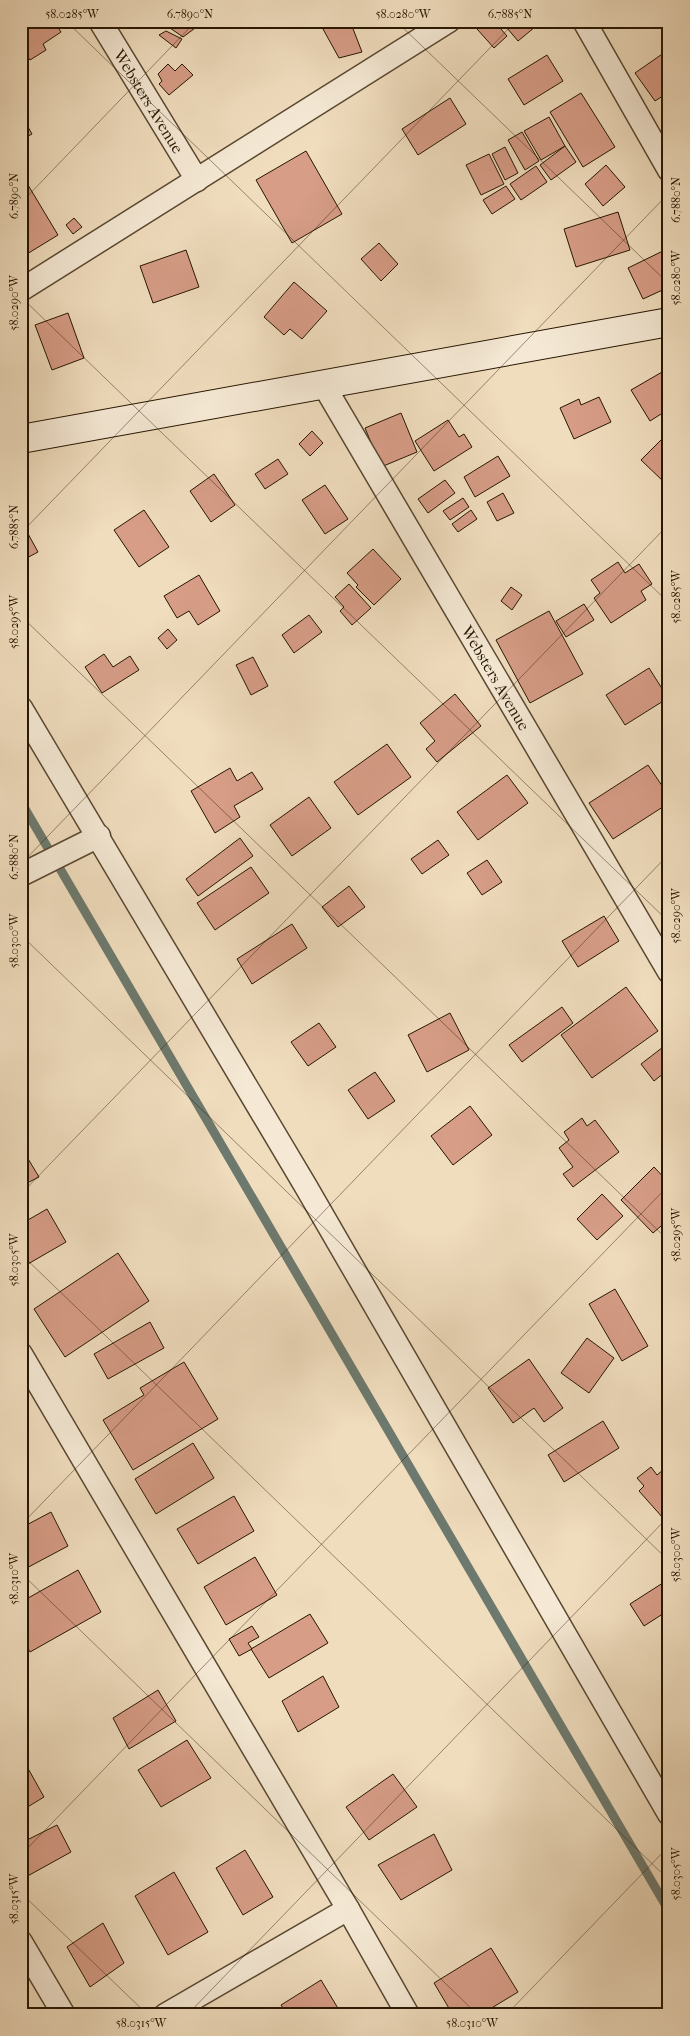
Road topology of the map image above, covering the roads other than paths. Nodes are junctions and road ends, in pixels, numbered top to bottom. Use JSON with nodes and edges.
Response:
{"nodes":[{"id":1,"x":100,"y":21,"type":"edge"},
{"id":2,"x":449,"y":21,"type":"edge"},
{"id":3,"x":584,"y":21,"type":"edge"},
{"id":4,"x":669,"y":170,"type":"edge"},
{"id":5,"x":197,"y":180,"type":"junction"},
{"id":6,"x":21,"y":290,"type":"edge"},
{"id":7,"x":669,"y":322,"type":"edge"},
{"id":8,"x":323,"y":384,"type":"junction"},
{"id":9,"x":21,"y":439,"type":"edge"},
{"id":10,"x":21,"y":708,"type":"edge"},
{"id":11,"x":91,"y":840,"type":"junction"},
{"id":12,"x":21,"y":875,"type":"edge"},
{"id":13,"x":669,"y":972,"type":"edge"},
{"id":14,"x":21,"y":1354,"type":"edge"},
{"id":15,"x":669,"y":1814,"type":"edge"},
{"id":16,"x":348,"y":1909,"type":"junction"},
{"id":17,"x":21,"y":1942,"type":"edge"},
{"id":18,"x":64,"y":2015,"type":"edge"},
{"id":19,"x":165,"y":2015,"type":"edge"},
{"id":20,"x":408,"y":2015,"type":"edge"}],
"edges":[{"from":1,"to":5,"type":"street","name":"Websters Avenue"},
{"from":2,"to":5,"type":"street"},
{"from":3,"to":4,"type":"street"},
{"from":5,"to":6,"type":"street"},
{"from":7,"to":8,"type":"main road"},
{"from":8,"to":9,"type":"main road"},
{"from":8,"to":13,"type":"street","name":"Websters Avenue"},
{"from":10,"to":11,"type":"street"},
{"from":11,"to":12,"type":"street"},
{"from":11,"to":15,"type":"street"},
{"from":14,"to":16,"type":"street"},
{"from":16,"to":19,"type":"street"},
{"from":16,"to":20,"type":"street"},
{"from":17,"to":18,"type":"street"}]}
